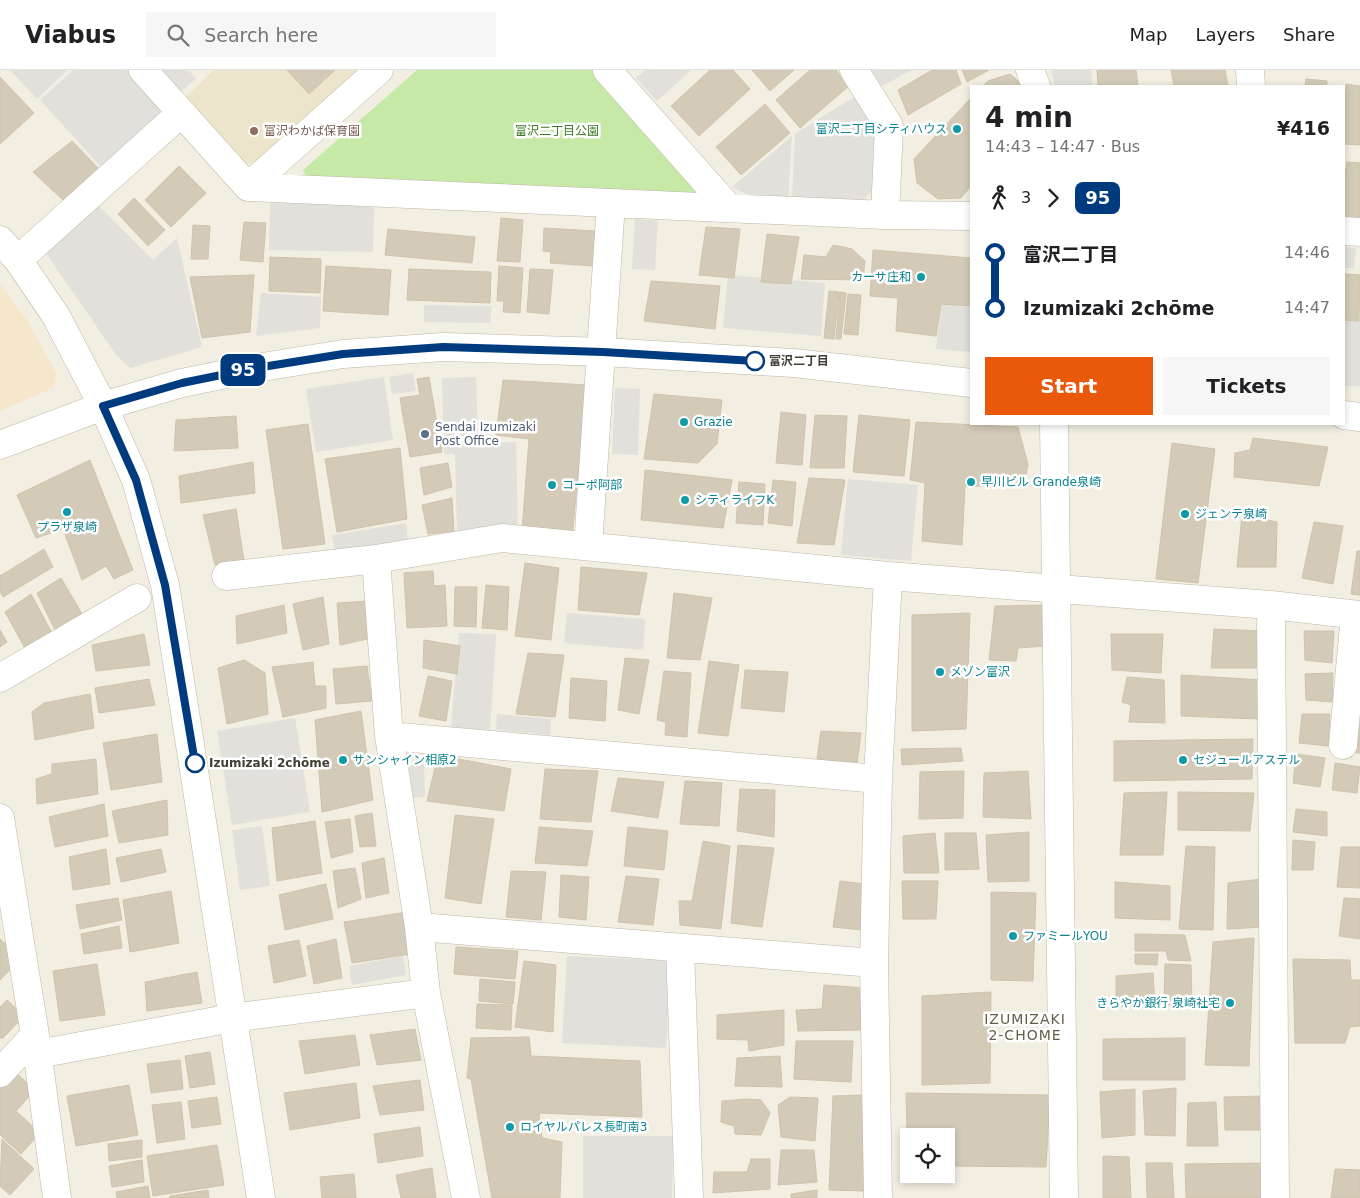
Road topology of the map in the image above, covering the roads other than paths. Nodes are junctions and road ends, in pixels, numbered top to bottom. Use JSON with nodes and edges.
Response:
{"nodes":[{"id":1,"x":143,"y":70,"type":"edge"},
{"id":2,"x":379,"y":70,"type":"edge"},
{"id":3,"x":607,"y":70,"type":"edge"},
{"id":4,"x":854,"y":70,"type":"edge"},
{"id":5,"x":1030,"y":70,"type":"edge"},
{"id":6,"x":1250,"y":70,"type":"edge"},
{"id":7,"x":1036,"y":85,"type":"edge"},
{"id":8,"x":1251,"y":85,"type":"edge"},
{"id":9,"x":180,"y":113,"type":"junction"},
{"id":10,"x":248,"y":187,"type":"junction"},
{"id":11,"x":611,"y":203,"type":"junction"},
{"id":12,"x":728,"y":207,"type":"junction"},
{"id":13,"x":885,"y":215,"type":"junction"},
{"id":14,"x":970,"y":216,"type":"edge"},
{"id":15,"x":1345,"y":232,"type":"edge"},
{"id":16,"x":1360,"y":232,"type":"edge"},
{"id":17,"x":0,"y":240,"type":"edge"},
{"id":18,"x":18,"y":260,"type":"junction"},
{"id":19,"x":603,"y":352,"type":"junction"},
{"id":20,"x":970,"y":383,"type":"edge"},
{"id":21,"x":103,"y":406,"type":"junction"},
{"id":22,"x":1345,"y":416,"type":"edge"},
{"id":23,"x":1360,"y":417,"type":"edge"},
{"id":24,"x":1054,"y":425,"type":"edge"},
{"id":25,"x":0,"y":445,"type":"edge"},
{"id":26,"x":588,"y":546,"type":"junction"},
{"id":27,"x":376,"y":559,"type":"junction"},
{"id":28,"x":226,"y":576,"type":"dead end"},
{"id":29,"x":888,"y":576,"type":"junction"},
{"id":30,"x":1056,"y":590,"type":"junction"},
{"id":31,"x":138,"y":598,"type":"dead end"},
{"id":32,"x":1271,"y":605,"type":"junction"},
{"id":33,"x":1358,"y":615,"type":"edge"},
{"id":34,"x":0,"y":678,"type":"edge"},
{"id":35,"x":389,"y":736,"type":"junction"},
{"id":36,"x":1343,"y":745,"type":"dead end"},
{"id":37,"x":878,"y":780,"type":"junction"},
{"id":38,"x":0,"y":818,"type":"edge"},
{"id":39,"x":6,"y":903,"type":"edge"},
{"id":40,"x":419,"y":927,"type":"junction"},
{"id":41,"x":680,"y":949,"type":"junction"},
{"id":42,"x":874,"y":963,"type":"junction"},
{"id":43,"x":426,"y":993,"type":"junction"},
{"id":44,"x":232,"y":1018,"type":"junction"},
{"id":45,"x":37,"y":1045,"type":"junction"},
{"id":46,"x":0,"y":1073,"type":"edge"},
{"id":47,"x":49,"y":1192,"type":"edge"},
{"id":48,"x":261,"y":1198,"type":"edge"},
{"id":49,"x":466,"y":1198,"type":"edge"},
{"id":50,"x":689,"y":1198,"type":"edge"},
{"id":51,"x":878,"y":1198,"type":"edge"},
{"id":52,"x":1064,"y":1198,"type":"edge"},
{"id":53,"x":1274,"y":1198,"type":"edge"}],
"edges":[{"from":1,"to":9,"type":"street"},
{"from":2,"to":10,"type":"street"},
{"from":3,"to":12,"type":"street"},
{"from":4,"to":13,"type":"street"},
{"from":5,"to":7,"type":"street"},
{"from":6,"to":8,"type":"street"},
{"from":9,"to":10,"type":"street"},
{"from":9,"to":18,"type":"street"},
{"from":10,"to":11,"type":"street"},
{"from":11,"to":12,"type":"street"},
{"from":11,"to":19,"type":"street"},
{"from":12,"to":13,"type":"street"},
{"from":13,"to":14,"type":"street"},
{"from":15,"to":16,"type":"street"},
{"from":17,"to":18,"type":"street"},
{"from":18,"to":21,"type":"street"},
{"from":19,"to":20,"type":"street"},
{"from":19,"to":21,"type":"street"},
{"from":19,"to":26,"type":"street"},
{"from":21,"to":25,"type":"street"},
{"from":21,"to":44,"type":"street"},
{"from":22,"to":23,"type":"street"},
{"from":24,"to":30,"type":"street"},
{"from":26,"to":27,"type":"street"},
{"from":26,"to":29,"type":"street"},
{"from":27,"to":28,"type":"street"},
{"from":27,"to":35,"type":"street"},
{"from":29,"to":30,"type":"street"},
{"from":29,"to":37,"type":"street"},
{"from":30,"to":32,"type":"street"},
{"from":30,"to":52,"type":"street"},
{"from":31,"to":34,"type":"street"},
{"from":32,"to":33,"type":"street"},
{"from":32,"to":53,"type":"street"},
{"from":33,"to":36,"type":"street"},
{"from":35,"to":37,"type":"street"},
{"from":35,"to":40,"type":"street"},
{"from":37,"to":42,"type":"street"},
{"from":38,"to":39,"type":"street"},
{"from":39,"to":45,"type":"street"},
{"from":40,"to":41,"type":"street"},
{"from":40,"to":43,"type":"street"},
{"from":41,"to":42,"type":"street"},
{"from":41,"to":50,"type":"street"},
{"from":42,"to":51,"type":"street"},
{"from":43,"to":44,"type":"street"},
{"from":43,"to":49,"type":"street"},
{"from":44,"to":45,"type":"street"},
{"from":44,"to":48,"type":"street"},
{"from":45,"to":46,"type":"street"},
{"from":45,"to":47,"type":"street"}]}
